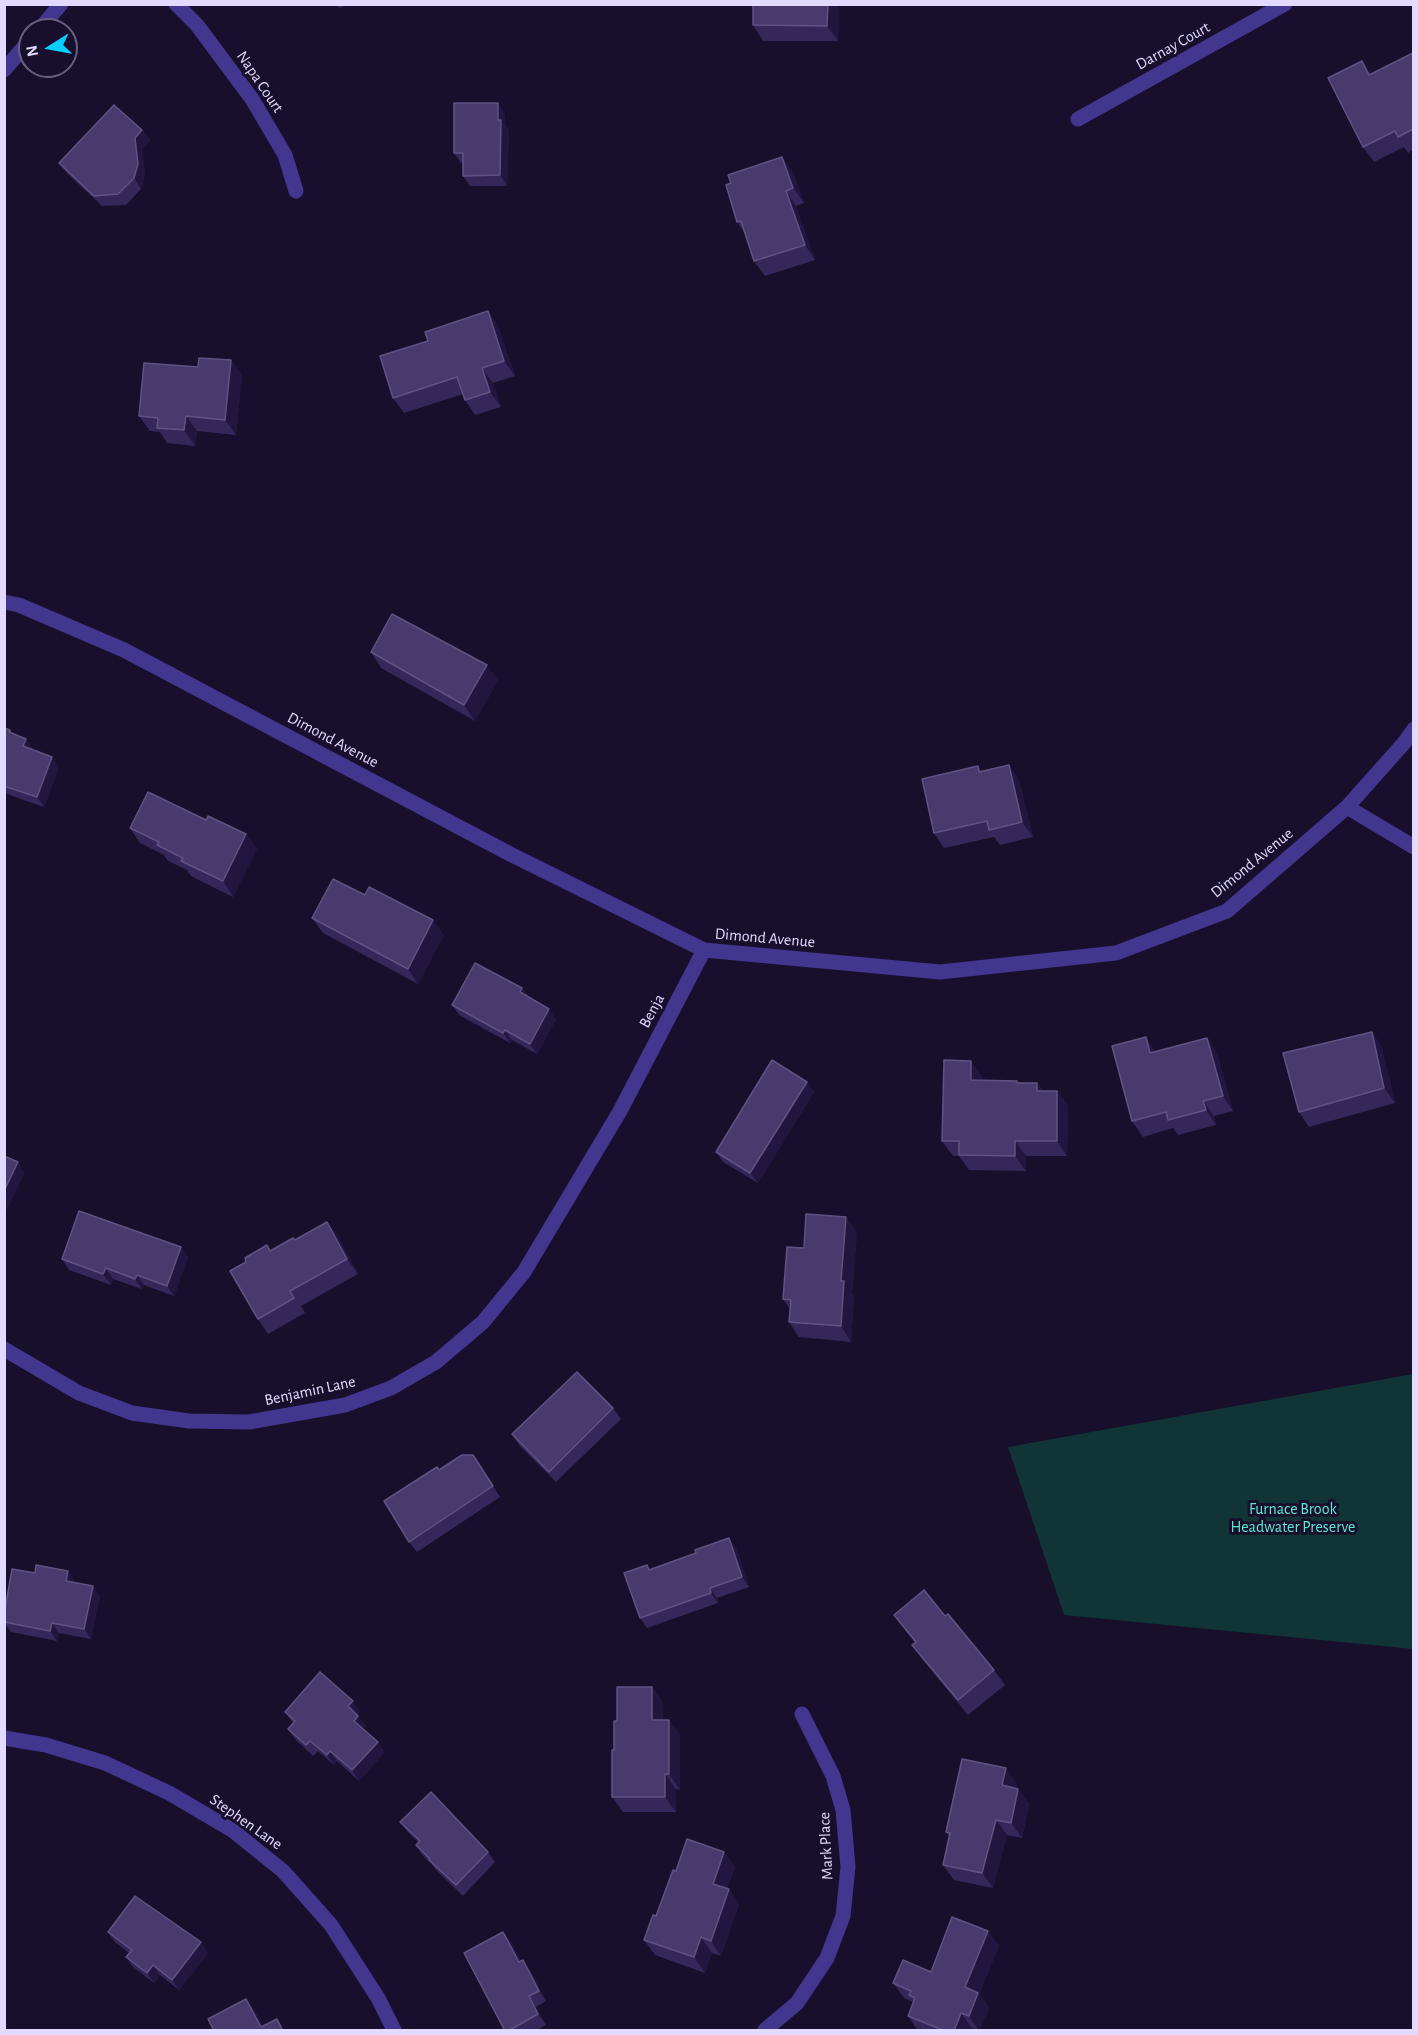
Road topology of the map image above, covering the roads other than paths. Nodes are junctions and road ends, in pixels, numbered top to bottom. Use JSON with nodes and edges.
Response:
{"nodes":[{"id":1,"x":61,"y":4,"type":"edge"},
{"id":2,"x":176,"y":4,"type":"edge"},
{"id":3,"x":1285,"y":4,"type":"edge"},
{"id":4,"x":49,"y":18,"type":"edge"},
{"id":5,"x":18,"y":54,"type":"edge"},
{"id":6,"x":4,"y":70,"type":"edge"},
{"id":7,"x":1078,"y":119,"type":"dead end"},
{"id":8,"x":296,"y":191,"type":"dead end"},
{"id":9,"x":4,"y":602,"type":"edge"},
{"id":10,"x":1413,"y":729,"type":"edge"},
{"id":11,"x":1347,"y":807,"type":"junction"},
{"id":12,"x":1413,"y":847,"type":"edge"},
{"id":13,"x":704,"y":950,"type":"junction"},
{"id":14,"x":632,"y":1088,"type":"joint"},
{"id":15,"x":4,"y":1349,"type":"edge"},
{"id":16,"x":802,"y":1714,"type":"dead end"},
{"id":17,"x":4,"y":1738,"type":"edge"},
{"id":18,"x":394,"y":2031,"type":"edge"},
{"id":19,"x":765,"y":2031,"type":"edge"}],
"edges":[{"from":1,"to":4,"type":"street"},
{"from":2,"to":8,"type":"street","name":"Napa Court"},
{"from":3,"to":7,"type":"street","name":"Darnay Court"},
{"from":5,"to":6,"type":"street"},
{"from":9,"to":13,"type":"street","name":"Dimond Avenue"},
{"from":10,"to":11,"type":"street","name":"Dimond Avenue"},
{"from":11,"to":12,"type":"street"},
{"from":11,"to":13,"type":"street","name":"Dimond Avenue"},
{"from":13,"to":14,"type":"street","name":"Benja"},
{"from":14,"to":15,"type":"street","name":"Benjamin Lane"},
{"from":16,"to":19,"type":"street","name":"Mark Place"},
{"from":17,"to":18,"type":"street","name":"Stephen Lane"}]}
